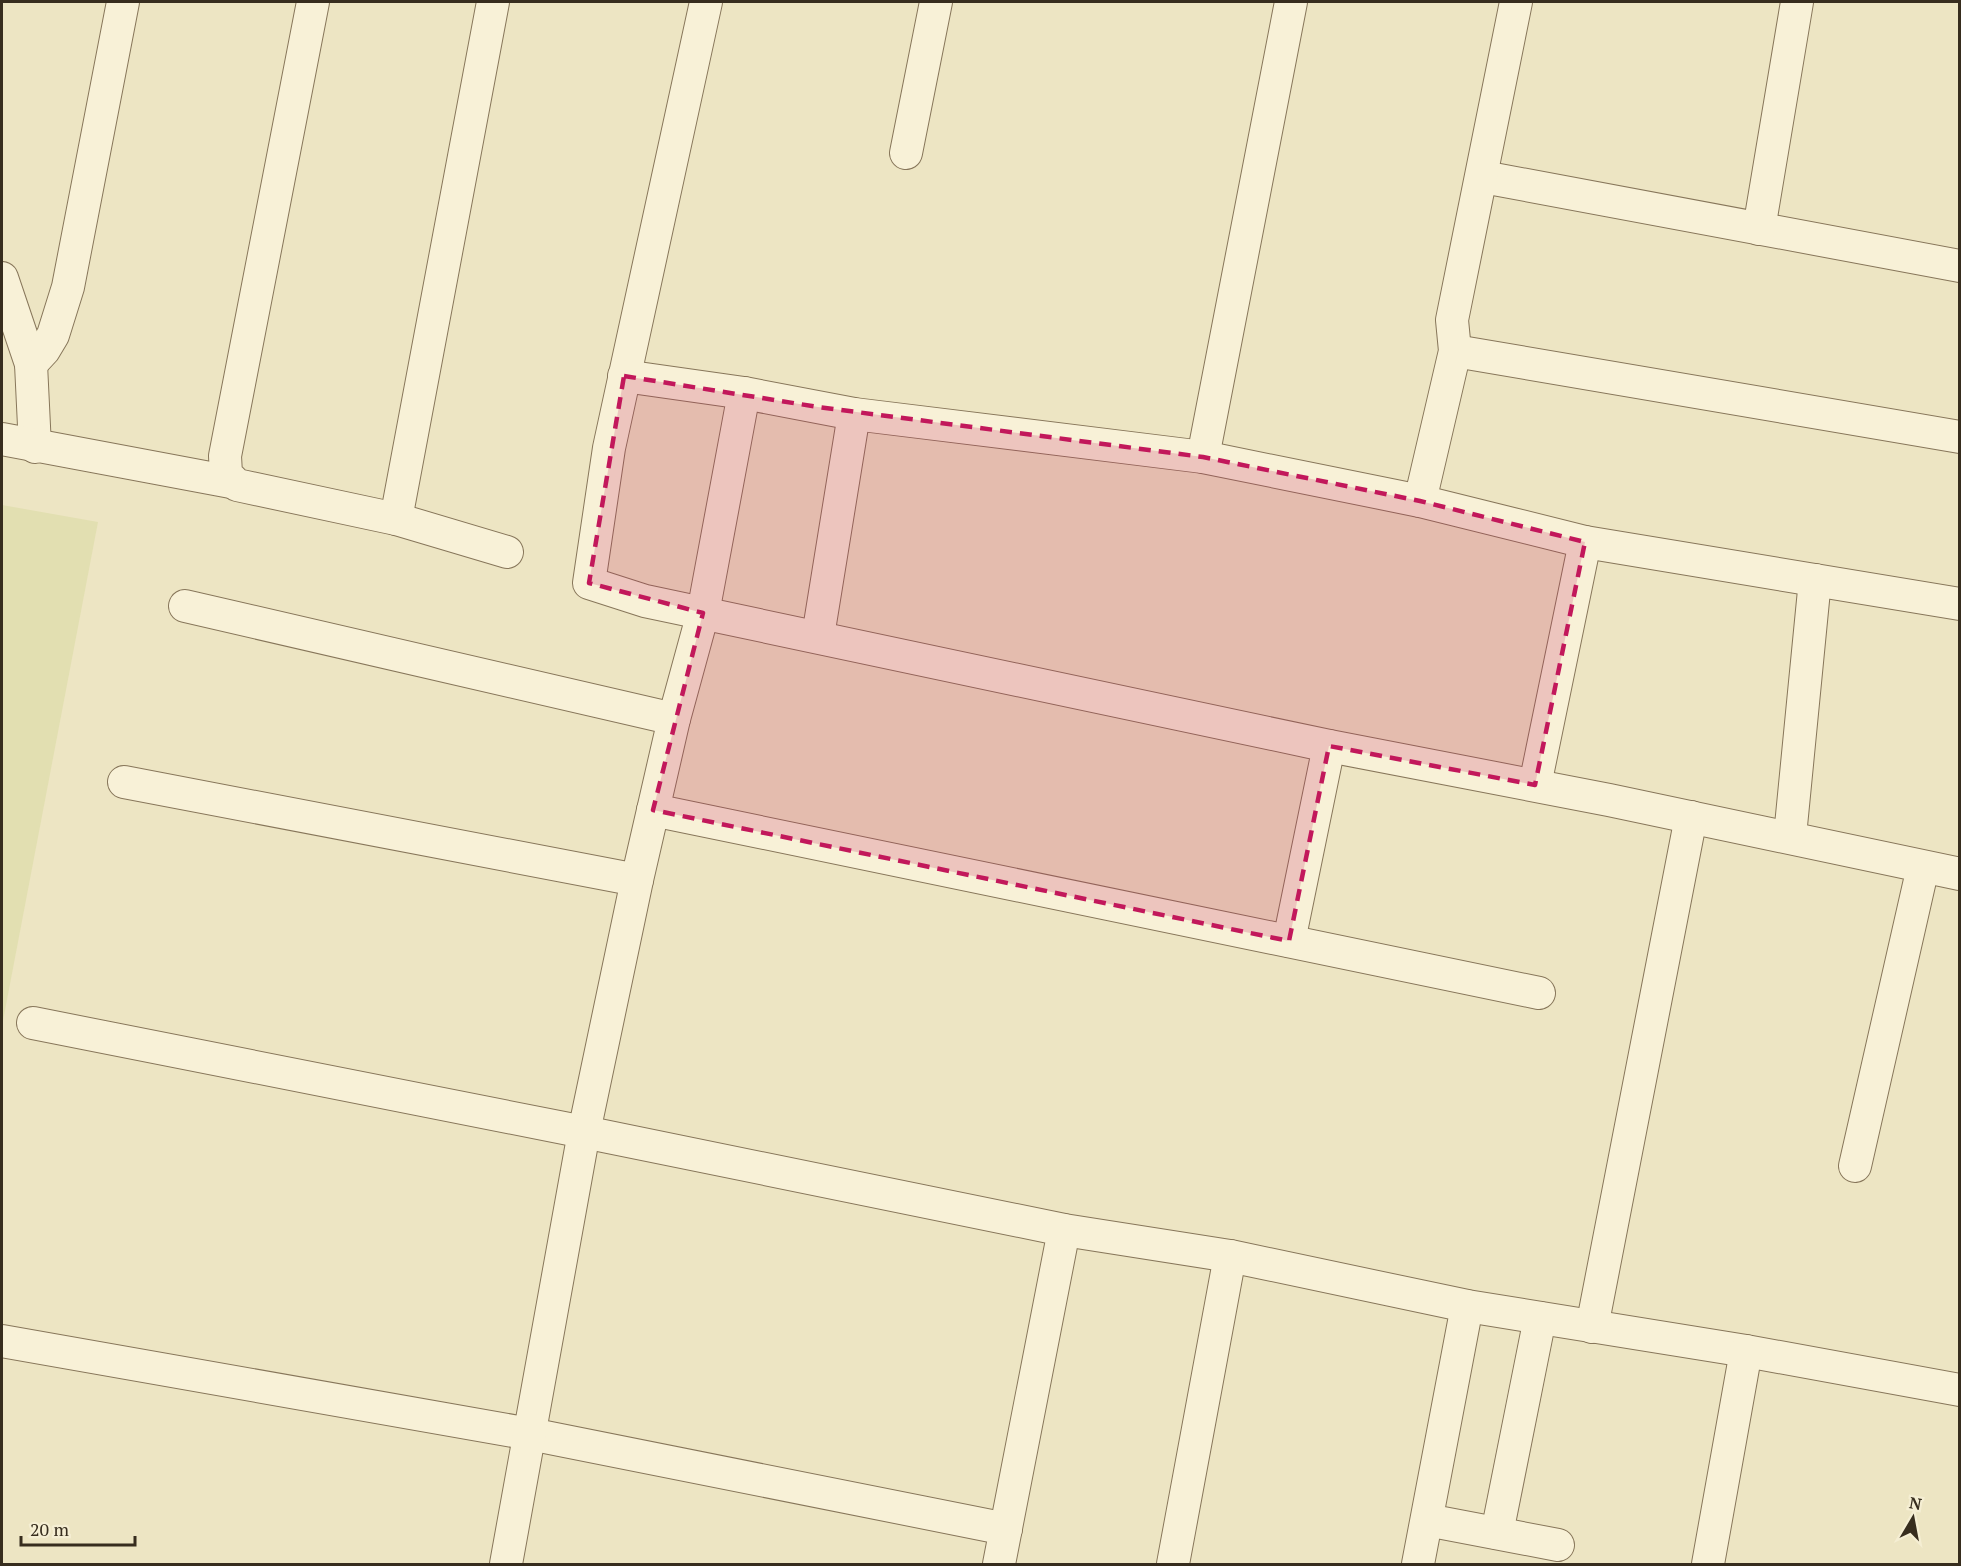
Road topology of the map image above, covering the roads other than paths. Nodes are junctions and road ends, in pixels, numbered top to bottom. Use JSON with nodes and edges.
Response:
{"nodes":[{"id":1,"x":123,"y":2,"type":"edge"},
{"id":2,"x":313,"y":2,"type":"edge"},
{"id":3,"x":493,"y":2,"type":"edge"},
{"id":4,"x":706,"y":2,"type":"edge"},
{"id":5,"x":936,"y":2,"type":"edge"},
{"id":6,"x":1291,"y":2,"type":"edge"},
{"id":7,"x":1516,"y":2,"type":"edge"},
{"id":8,"x":1797,"y":2,"type":"edge"},
{"id":9,"x":906,"y":153,"type":"dead end"},
{"id":10,"x":1482,"y":177,"type":"junction"},
{"id":11,"x":1759,"y":229,"type":"junction"},
{"id":12,"x":1959,"y":266,"type":"edge"},
{"id":13,"x":2,"y":278,"type":"edge"},
{"id":14,"x":1455,"y":351,"type":"junction"},
{"id":15,"x":31,"y":364,"type":"junction"},
{"id":16,"x":624,"y":376,"type":"junction"},
{"id":17,"x":744,"y":393,"type":"junction"},
{"id":18,"x":854,"y":414,"type":"junction"},
{"id":19,"x":1959,"y":436,"type":"edge"},
{"id":20,"x":2,"y":440,"type":"edge"},
{"id":21,"x":35,"y":447,"type":"junction"},
{"id":22,"x":1203,"y":457,"type":"junction"},
{"id":23,"x":231,"y":482,"type":"junction"},
{"id":24,"x":1420,"y":501,"type":"junction"},
{"id":25,"x":396,"y":519,"type":"junction"},
{"id":26,"x":1585,"y":542,"type":"junction"},
{"id":27,"x":507,"y":552,"type":"dead end"},
{"id":28,"x":1815,"y":580,"type":"junction"},
{"id":29,"x":1959,"y":604,"type":"edge"},
{"id":30,"x":185,"y":606,"type":"dead end"},
{"id":31,"x":703,"y":613,"type":"junction"},
{"id":32,"x":818,"y":636,"type":"junction"},
{"id":33,"x":674,"y":719,"type":"junction"},
{"id":34,"x":1329,"y":746,"type":"junction"},
{"id":35,"x":124,"y":782,"type":"dead end"},
{"id":36,"x":1535,"y":785,"type":"junction"},
{"id":37,"x":653,"y":810,"type":"junction"},
{"id":38,"x":1691,"y":817,"type":"junction"},
{"id":39,"x":1790,"y":837,"type":"junction"},
{"id":40,"x":1923,"y":867,"type":"junction"},
{"id":41,"x":1959,"y":874,"type":"edge"},
{"id":42,"x":637,"y":880,"type":"junction"},
{"id":43,"x":1289,"y":941,"type":"junction"},
{"id":44,"x":1539,"y":993,"type":"dead end"},
{"id":45,"x":33,"y":1023,"type":"dead end"},
{"id":46,"x":584,"y":1132,"type":"junction"},
{"id":47,"x":1855,"y":1166,"type":"dead end"},
{"id":48,"x":1064,"y":1230,"type":"junction"},
{"id":49,"x":1230,"y":1256,"type":"junction"},
{"id":50,"x":1467,"y":1306,"type":"junction"},
{"id":51,"x":1540,"y":1318,"type":"junction"},
{"id":52,"x":1592,"y":1327,"type":"junction"},
{"id":53,"x":2,"y":1341,"type":"edge"},
{"id":54,"x":1746,"y":1351,"type":"junction"},
{"id":55,"x":1959,"y":1390,"type":"edge"},
{"id":56,"x":530,"y":1434,"type":"junction"},
{"id":57,"x":1426,"y":1520,"type":"junction"},
{"id":58,"x":1006,"y":1529,"type":"junction"},
{"id":59,"x":1497,"y":1533,"type":"junction"},
{"id":60,"x":1558,"y":1545,"type":"dead end"},
{"id":61,"x":506,"y":1564,"type":"edge"},
{"id":62,"x":999,"y":1564,"type":"edge"},
{"id":63,"x":1173,"y":1564,"type":"edge"},
{"id":64,"x":1418,"y":1564,"type":"edge"},
{"id":65,"x":1708,"y":1564,"type":"edge"}],
"edges":[{"from":1,"to":15,"type":"street"},
{"from":2,"to":23,"type":"street"},
{"from":3,"to":25,"type":"street"},
{"from":4,"to":16,"type":"street"},
{"from":5,"to":9,"type":"street"},
{"from":6,"to":22,"type":"street"},
{"from":7,"to":10,"type":"street"},
{"from":8,"to":11,"type":"street"},
{"from":10,"to":11,"type":"street"},
{"from":10,"to":14,"type":"street"},
{"from":11,"to":12,"type":"street"},
{"from":13,"to":15,"type":"street"},
{"from":14,"to":19,"type":"street"},
{"from":14,"to":24,"type":"street"},
{"from":15,"to":21,"type":"street"},
{"from":16,"to":17,"type":"street"},
{"from":16,"to":31,"type":"street"},
{"from":17,"to":18,"type":"street"},
{"from":17,"to":31,"type":"street"},
{"from":18,"to":22,"type":"street"},
{"from":18,"to":32,"type":"street"},
{"from":20,"to":21,"type":"street"},
{"from":21,"to":23,"type":"street"},
{"from":22,"to":24,"type":"street"},
{"from":23,"to":25,"type":"street"},
{"from":24,"to":26,"type":"street"},
{"from":25,"to":27,"type":"street"},
{"from":26,"to":28,"type":"street"},
{"from":26,"to":36,"type":"street"},
{"from":28,"to":29,"type":"street"},
{"from":28,"to":39,"type":"street"},
{"from":30,"to":33,"type":"street"},
{"from":31,"to":32,"type":"street"},
{"from":31,"to":33,"type":"street"},
{"from":32,"to":34,"type":"street"},
{"from":33,"to":37,"type":"street"},
{"from":34,"to":36,"type":"street"},
{"from":34,"to":43,"type":"street"},
{"from":35,"to":42,"type":"street"},
{"from":36,"to":38,"type":"street"},
{"from":37,"to":42,"type":"street"},
{"from":37,"to":43,"type":"street"},
{"from":38,"to":39,"type":"street"},
{"from":38,"to":52,"type":"street"},
{"from":39,"to":40,"type":"street"},
{"from":40,"to":41,"type":"street"},
{"from":40,"to":47,"type":"street"},
{"from":42,"to":46,"type":"street"},
{"from":43,"to":44,"type":"street"},
{"from":45,"to":46,"type":"street"},
{"from":46,"to":48,"type":"street"},
{"from":46,"to":56,"type":"street"},
{"from":48,"to":49,"type":"street"},
{"from":48,"to":58,"type":"street"},
{"from":49,"to":50,"type":"street"},
{"from":49,"to":63,"type":"street"},
{"from":50,"to":51,"type":"street"},
{"from":50,"to":57,"type":"street"},
{"from":51,"to":52,"type":"street"},
{"from":51,"to":59,"type":"street"},
{"from":52,"to":54,"type":"street"},
{"from":53,"to":56,"type":"street"},
{"from":54,"to":55,"type":"street"},
{"from":54,"to":65,"type":"street"},
{"from":56,"to":58,"type":"street"},
{"from":56,"to":61,"type":"street"},
{"from":57,"to":59,"type":"street"},
{"from":57,"to":64,"type":"street"},
{"from":58,"to":62,"type":"street"},
{"from":59,"to":60,"type":"street"}]}
